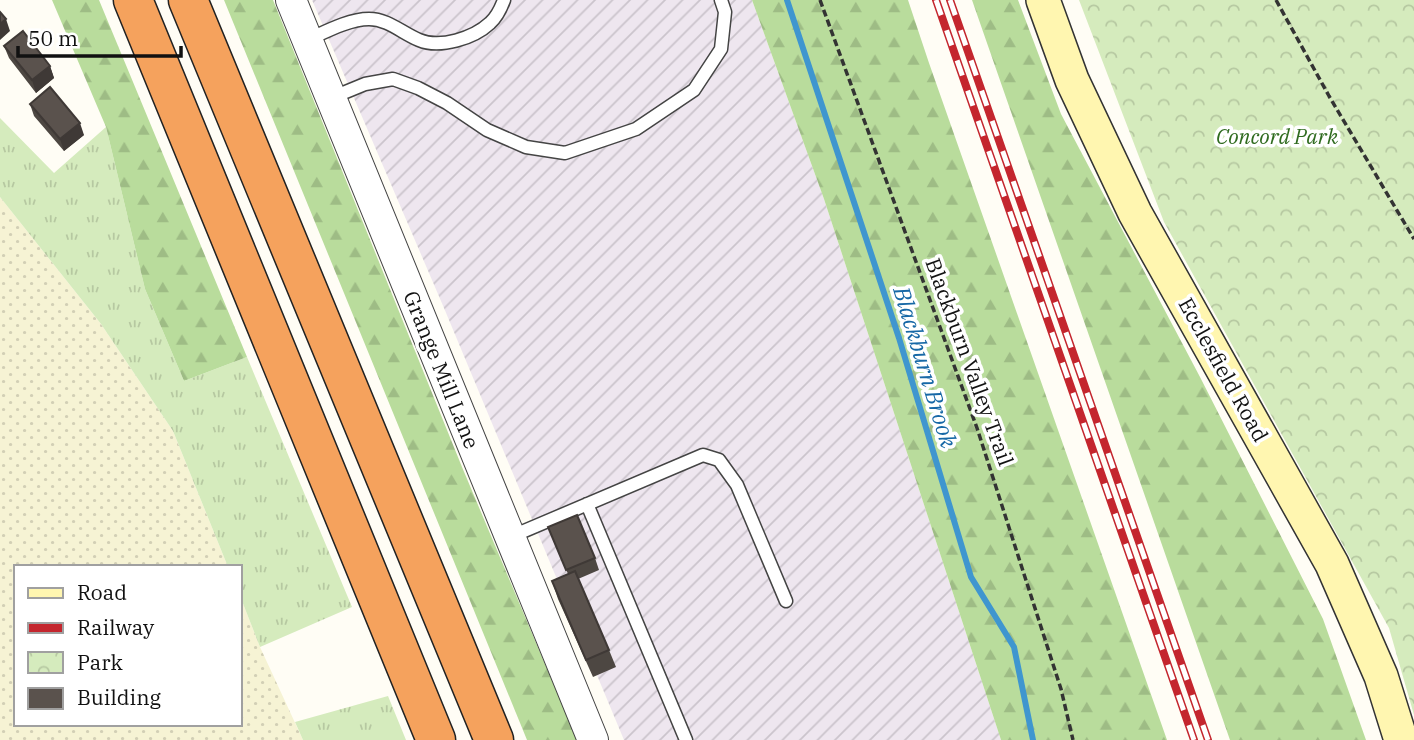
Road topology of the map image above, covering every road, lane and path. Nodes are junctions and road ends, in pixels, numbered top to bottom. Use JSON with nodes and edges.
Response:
{"nodes":[{"id":1,"x":133,"y":0,"type":"edge"},
{"id":2,"x":188,"y":0,"type":"edge"},
{"id":3,"x":291,"y":0,"type":"edge"},
{"id":4,"x":504,"y":0,"type":"edge"},
{"id":5,"x":721,"y":0,"type":"edge"},
{"id":6,"x":820,"y":0,"type":"edge"},
{"id":7,"x":1043,"y":0,"type":"edge"},
{"id":8,"x":1276,"y":0,"type":"edge"},
{"id":9,"x":307,"y":40,"type":"junction"},
{"id":10,"x":331,"y":98,"type":"junction"},
{"id":11,"x":1414,"y":239,"type":"edge"},
{"id":12,"x":587,"y":504,"type":"junction"},
{"id":13,"x":509,"y":538,"type":"junction"},
{"id":14,"x":786,"y":601,"type":"dead end"},
{"id":15,"x":436,"y":740,"type":"edge"},
{"id":16,"x":494,"y":740,"type":"edge"},
{"id":17,"x":593,"y":740,"type":"edge"},
{"id":18,"x":686,"y":740,"type":"edge"},
{"id":19,"x":1073,"y":740,"type":"edge"},
{"id":20,"x":1401,"y":740,"type":"edge"}],
"edges":[{"from":1,"to":15,"type":"highway"},
{"from":2,"to":16,"type":"highway"},
{"from":3,"to":9,"type":"street","name":"Grange Mill Lane"},
{"from":4,"to":9,"type":"lane"},
{"from":5,"to":10,"type":"lane"},
{"from":6,"to":19,"type":"path","name":"Blackburn Valley Trail"},
{"from":7,"to":20,"type":"main road","name":"Ecclesfield Road"},
{"from":8,"to":11,"type":"path"},
{"from":9,"to":10,"type":"street","name":"Grange Mill Lane"},
{"from":10,"to":13,"type":"street","name":"Grange Mill Lane"},
{"from":12,"to":13,"type":"lane"},
{"from":12,"to":14,"type":"lane"},
{"from":12,"to":18,"type":"lane"},
{"from":13,"to":17,"type":"street","name":"Grange Mill Lane"}]}
